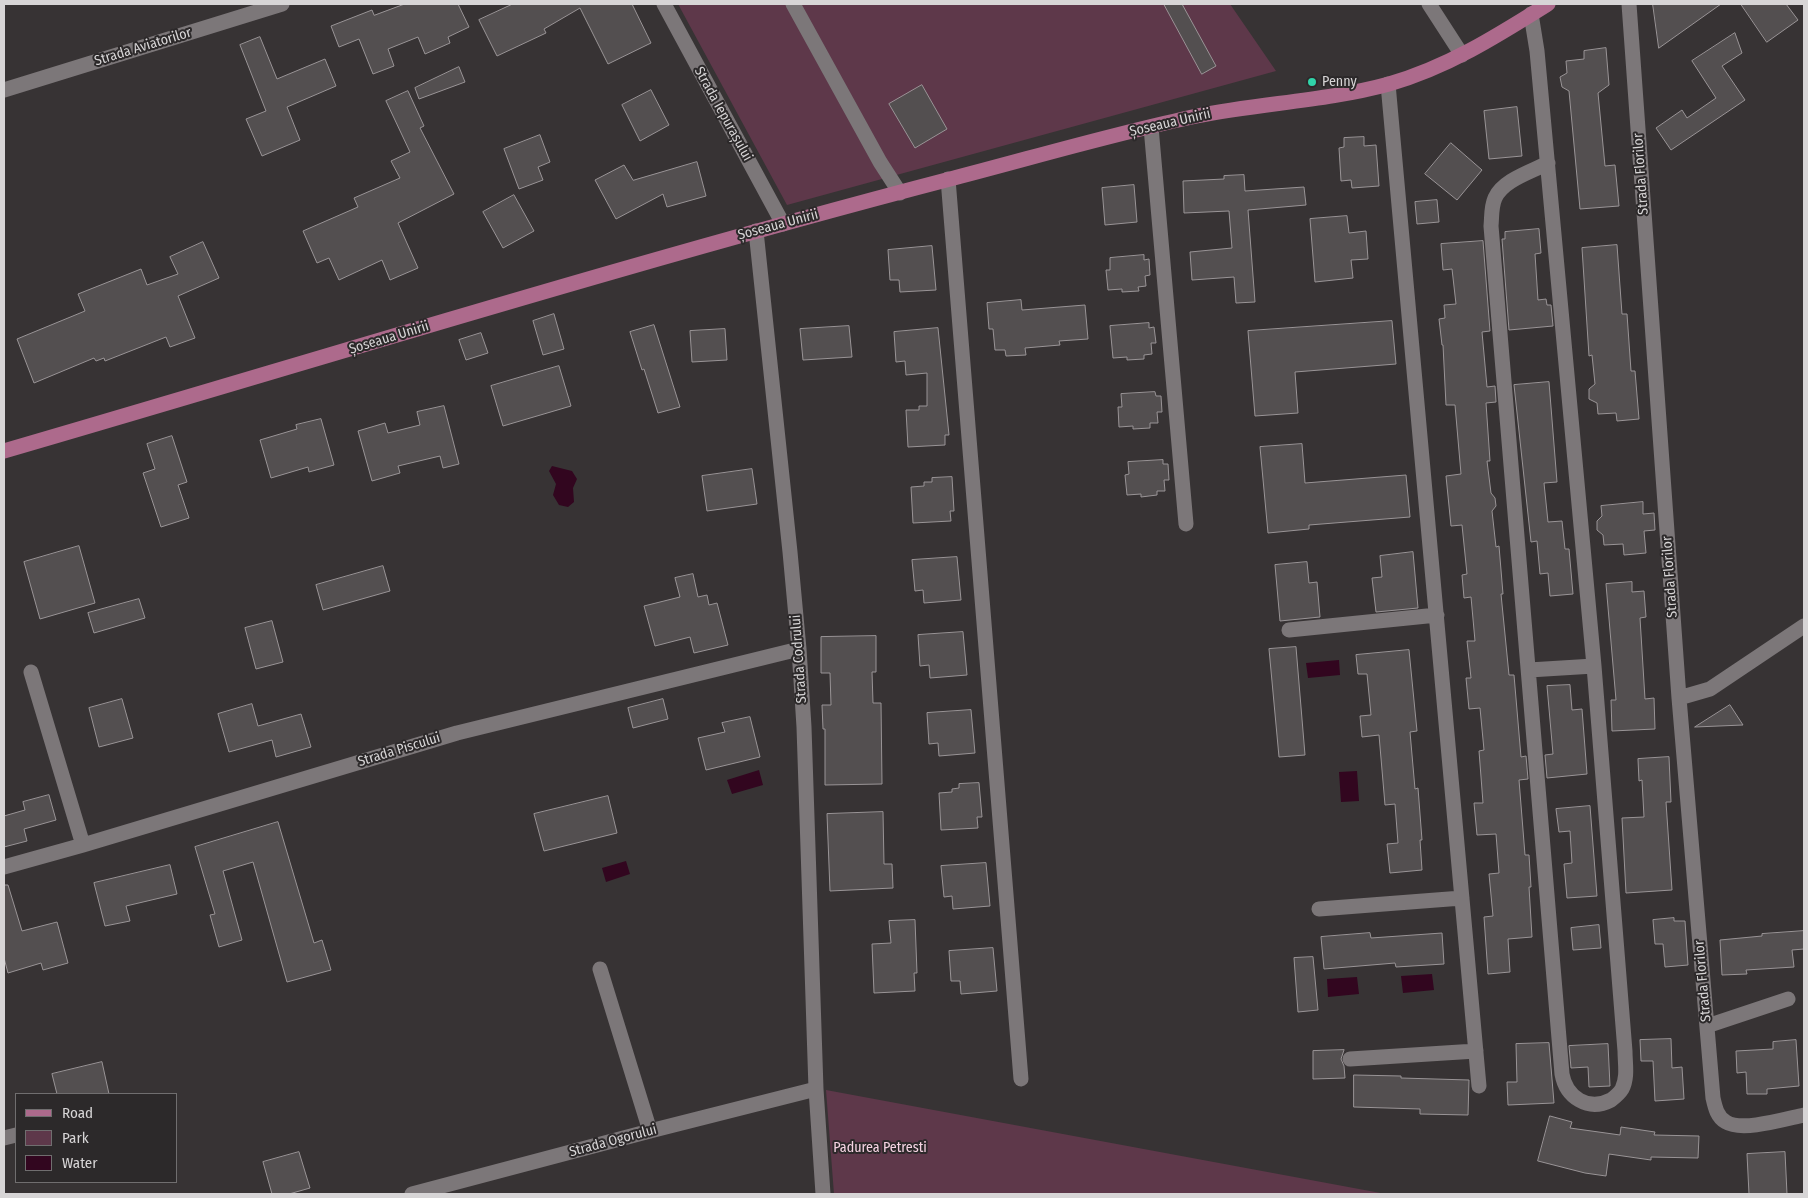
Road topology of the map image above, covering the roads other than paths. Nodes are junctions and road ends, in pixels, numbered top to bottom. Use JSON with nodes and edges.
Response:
{"nodes":[{"id":1,"x":282,"y":4,"type":"edge"},
{"id":2,"x":664,"y":4,"type":"edge"},
{"id":3,"x":793,"y":4,"type":"edge"},
{"id":4,"x":1429,"y":4,"type":"edge"},
{"id":5,"x":1548,"y":4,"type":"edge"},
{"id":6,"x":1629,"y":4,"type":"edge"},
{"id":7,"x":1531,"y":14,"type":"junction"},
{"id":8,"x":1462,"y":55,"type":"junction"},
{"id":9,"x":1388,"y":84,"type":"junction"},
{"id":10,"x":4,"y":90,"type":"edge"},
{"id":11,"x":1151,"y":127,"type":"junction"},
{"id":12,"x":1548,"y":163,"type":"junction"},
{"id":13,"x":948,"y":180,"type":"junction"},
{"id":14,"x":900,"y":193,"type":"junction"},
{"id":15,"x":783,"y":224,"type":"junction"},
{"id":16,"x":756,"y":231,"type":"junction"},
{"id":17,"x":4,"y":451,"type":"edge"},
{"id":18,"x":1186,"y":524,"type":"dead end"},
{"id":19,"x":1437,"y":615,"type":"junction"},
{"id":20,"x":1804,"y":626,"type":"edge"},
{"id":21,"x":1289,"y":630,"type":"dead end"},
{"id":22,"x":799,"y":649,"type":"junction"},
{"id":23,"x":1594,"y":666,"type":"junction"},
{"id":24,"x":1528,"y":670,"type":"junction"},
{"id":25,"x":31,"y":672,"type":"dead end"},
{"id":26,"x":1679,"y":698,"type":"junction"},
{"id":27,"x":83,"y":845,"type":"junction"},
{"id":28,"x":4,"y":867,"type":"edge"},
{"id":29,"x":1462,"y":898,"type":"junction"},
{"id":30,"x":1318,"y":909,"type":"dead end"},
{"id":31,"x":600,"y":969,"type":"dead end"},
{"id":32,"x":1788,"y":999,"type":"dead end"},
{"id":33,"x":1707,"y":1026,"type":"junction"},
{"id":34,"x":1476,"y":1051,"type":"junction"},
{"id":35,"x":1350,"y":1059,"type":"dead end"},
{"id":36,"x":1021,"y":1079,"type":"dead end"},
{"id":37,"x":1479,"y":1086,"type":"dead end"},
{"id":38,"x":816,"y":1089,"type":"junction"},
{"id":39,"x":1804,"y":1115,"type":"edge"},
{"id":40,"x":650,"y":1131,"type":"junction"},
{"id":41,"x":412,"y":1194,"type":"edge"},
{"id":42,"x":823,"y":1194,"type":"edge"}],
"edges":[{"from":1,"to":10,"type":"street","name":"Strada Aviatorilor"},
{"from":2,"to":15,"type":"street","name":"Strada Iepurașului"},
{"from":3,"to":14,"type":"street"},
{"from":4,"to":8,"type":"street"},
{"from":5,"to":7,"type":"main road","name":"Șoseaua Unirii"},
{"from":6,"to":26,"type":"street","name":"Strada Florilor"},
{"from":7,"to":8,"type":"main road","name":"Șoseaua Unirii"},
{"from":7,"to":12,"type":"street"},
{"from":8,"to":9,"type":"main road","name":"Șoseaua Unirii"},
{"from":9,"to":11,"type":"main road","name":"Șoseaua Unirii"},
{"from":9,"to":19,"type":"street"},
{"from":11,"to":13,"type":"main road","name":"Șoseaua Unirii"},
{"from":11,"to":18,"type":"street"},
{"from":12,"to":23,"type":"street"},
{"from":12,"to":24,"type":"street"},
{"from":13,"to":14,"type":"main road","name":"Șoseaua Unirii"},
{"from":13,"to":36,"type":"street"},
{"from":14,"to":15,"type":"main road","name":"Șoseaua Unirii"},
{"from":15,"to":16,"type":"main road","name":"Șoseaua Unirii"},
{"from":16,"to":17,"type":"main road","name":"Șoseaua Unirii"},
{"from":16,"to":22,"type":"street","name":"Strada Codrului"},
{"from":19,"to":21,"type":"street"},
{"from":19,"to":29,"type":"street"},
{"from":20,"to":26,"type":"street"},
{"from":22,"to":27,"type":"street","name":"Strada Piscului"},
{"from":22,"to":38,"type":"street","name":"Strada Codrului"},
{"from":23,"to":24,"type":"street"},
{"from":23,"to":24,"type":"street"},
{"from":25,"to":27,"type":"street"},
{"from":26,"to":33,"type":"street","name":"Strada Florilor"},
{"from":27,"to":28,"type":"street","name":"Strada Piscului"},
{"from":29,"to":30,"type":"street"},
{"from":29,"to":34,"type":"street"},
{"from":31,"to":40,"type":"street"},
{"from":32,"to":33,"type":"street"},
{"from":33,"to":39,"type":"street","name":"Strada Florilor"},
{"from":34,"to":35,"type":"street"},
{"from":34,"to":37,"type":"street"},
{"from":38,"to":40,"type":"street","name":"Strada Ogorului"},
{"from":38,"to":42,"type":"street","name":"Strada Codrului"},
{"from":40,"to":41,"type":"street","name":"Strada Ogorului"}]}
